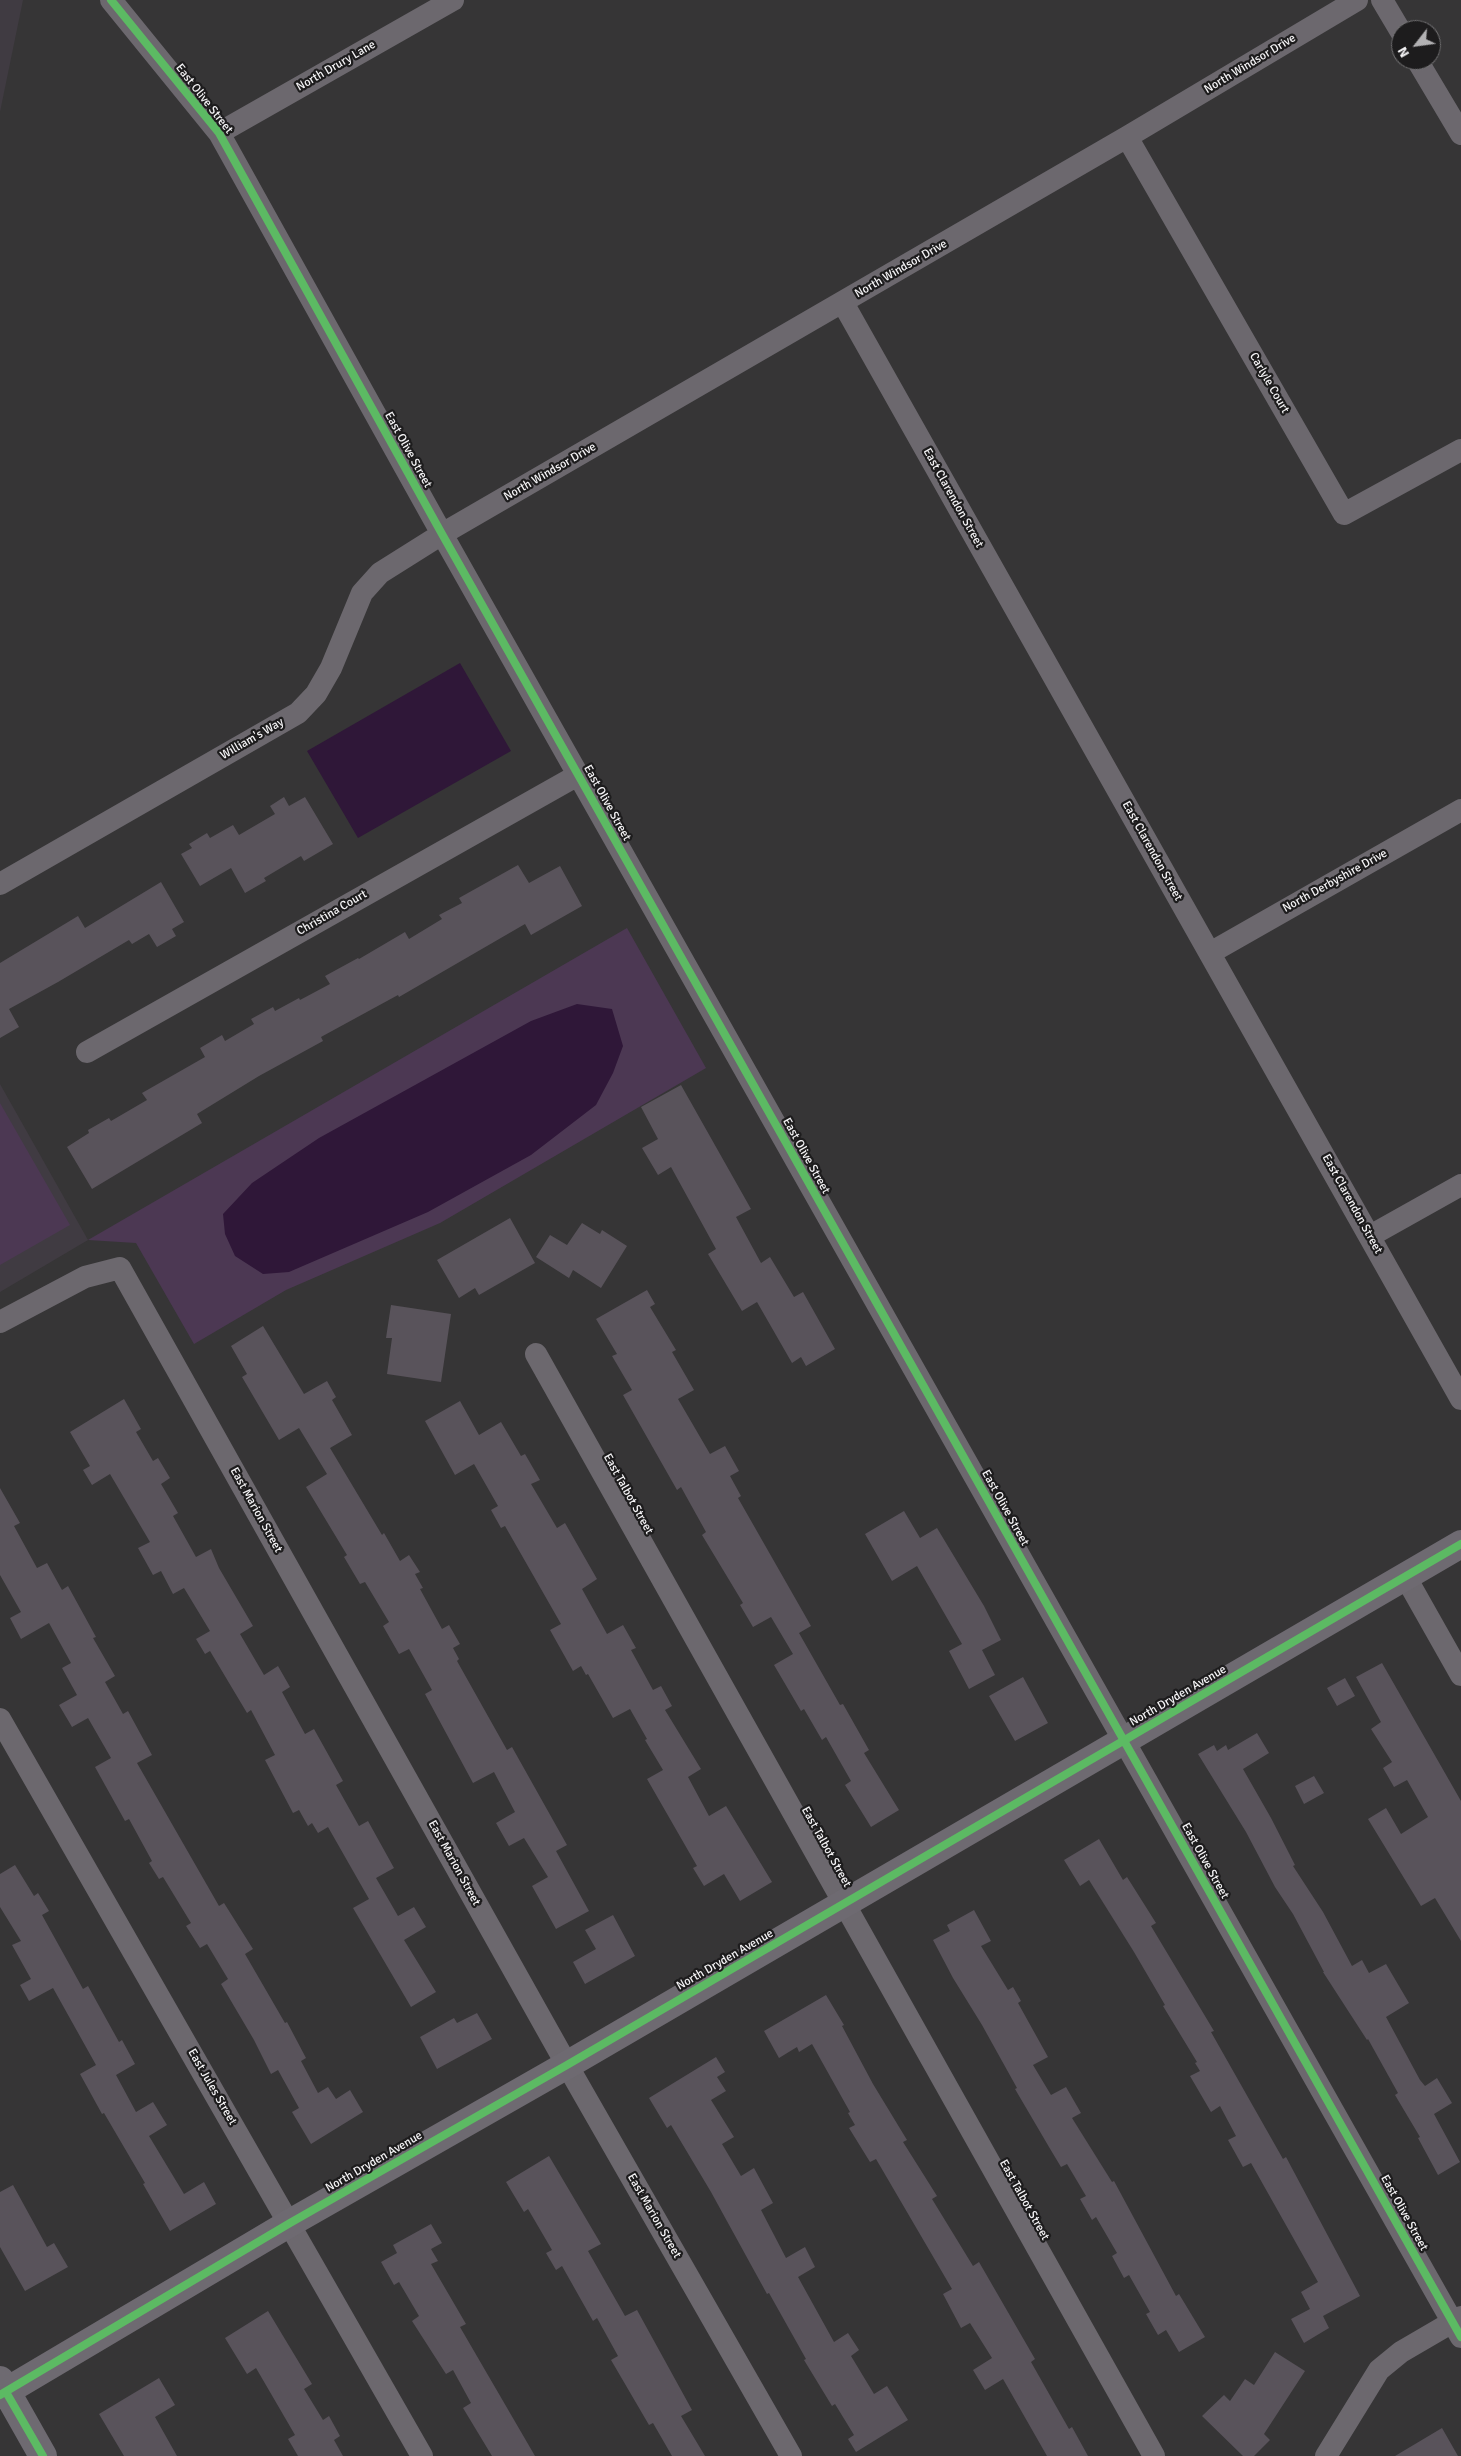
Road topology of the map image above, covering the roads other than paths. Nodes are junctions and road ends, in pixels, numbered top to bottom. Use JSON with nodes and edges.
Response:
{"nodes":[{"id":1,"x":111,"y":0,"type":"edge"},
{"id":2,"x":453,"y":0,"type":"edge"},
{"id":3,"x":1357,"y":0,"type":"edge"},
{"id":4,"x":1382,"y":0,"type":"edge"},
{"id":5,"x":1394,"y":20,"type":"edge"},
{"id":6,"x":1423,"y":70,"type":"edge"},
{"id":7,"x":219,"y":133,"type":"junction"},
{"id":8,"x":1461,"y":134,"type":"edge"},
{"id":9,"x":1127,"y":137,"type":"junction"},
{"id":10,"x":843,"y":303,"type":"junction"},
{"id":11,"x":1461,"y":450,"type":"edge"},
{"id":12,"x":442,"y":534,"type":"junction"},
{"id":13,"x":578,"y":775,"type":"junction"},
{"id":14,"x":1461,"y":810,"type":"edge"},
{"id":15,"x":0,"y":884,"type":"edge"},
{"id":16,"x":1210,"y":953,"type":"junction"},
{"id":17,"x":87,"y":1052,"type":"dead end"},
{"id":18,"x":1461,"y":1185,"type":"edge"},
{"id":19,"x":1370,"y":1236,"type":"junction"},
{"id":20,"x":0,"y":1322,"type":"edge"},
{"id":21,"x":536,"y":1354,"type":"dead end"},
{"id":22,"x":1461,"y":1399,"type":"edge"},
{"id":23,"x":1461,"y":1544,"type":"edge"},
{"id":24,"x":1405,"y":1576,"type":"junction"},
{"id":25,"x":1461,"y":1675,"type":"edge"},
{"id":26,"x":0,"y":1719,"type":"edge"},
{"id":27,"x":1124,"y":1741,"type":"junction"},
{"id":28,"x":844,"y":1904,"type":"junction"},
{"id":29,"x":567,"y":2065,"type":"junction"},
{"id":30,"x":290,"y":2223,"type":"junction"},
{"id":31,"x":1458,"y":2325,"type":"edge"},
{"id":32,"x":2,"y":2389,"type":"edge"},
{"id":33,"x":43,"y":2456,"type":"edge"},
{"id":34,"x":422,"y":2456,"type":"edge"},
{"id":35,"x":791,"y":2456,"type":"edge"},
{"id":36,"x":1154,"y":2456,"type":"edge"},
{"id":37,"x":1326,"y":2456,"type":"edge"}],
"edges":[{"from":1,"to":7,"type":"street","name":"East Olive Street"},
{"from":2,"to":7,"type":"street","name":"North Drury Lane"},
{"from":3,"to":9,"type":"street","name":"North Windsor Drive"},
{"from":4,"to":5,"type":"street"},
{"from":6,"to":8,"type":"street"},
{"from":7,"to":12,"type":"street","name":"East Olive Street"},
{"from":9,"to":10,"type":"street","name":"North Windsor Drive"},
{"from":9,"to":11,"type":"street","name":"Carlyle Court"},
{"from":10,"to":12,"type":"street","name":"North Windsor Drive"},
{"from":10,"to":16,"type":"street","name":"East Clarendon Street"},
{"from":12,"to":13,"type":"street","name":"East Olive Street"},
{"from":12,"to":15,"type":"street","name":"William's Way"},
{"from":13,"to":17,"type":"street","name":"Christina Court"},
{"from":13,"to":27,"type":"street","name":"East Olive Street"},
{"from":14,"to":16,"type":"street","name":"North Derbyshire Drive"},
{"from":16,"to":19,"type":"street","name":"East Clarendon Street"},
{"from":18,"to":19,"type":"street"},
{"from":19,"to":22,"type":"street","name":"East Clarendon Street"},
{"from":20,"to":29,"type":"street","name":"East Marion Street"},
{"from":21,"to":28,"type":"street","name":"East Talbot Street"},
{"from":23,"to":24,"type":"street","name":"North Dryden Avenue"},
{"from":24,"to":25,"type":"street"},
{"from":24,"to":27,"type":"street","name":"North Dryden Avenue"},
{"from":26,"to":30,"type":"street","name":"East Jules Street"},
{"from":27,"to":28,"type":"street","name":"North Dryden Avenue"},
{"from":27,"to":31,"type":"street","name":"East Olive Street"},
{"from":28,"to":29,"type":"street","name":"North Dryden Avenue"},
{"from":28,"to":36,"type":"street","name":"East Talbot Street"},
{"from":29,"to":30,"type":"street","name":"North Dryden Avenue"},
{"from":29,"to":35,"type":"street","name":"East Marion Street"},
{"from":30,"to":32,"type":"street","name":"North Dryden Avenue"},
{"from":30,"to":34,"type":"street","name":"East Jules Street"},
{"from":31,"to":37,"type":"street"},
{"from":32,"to":33,"type":"street"}]}
